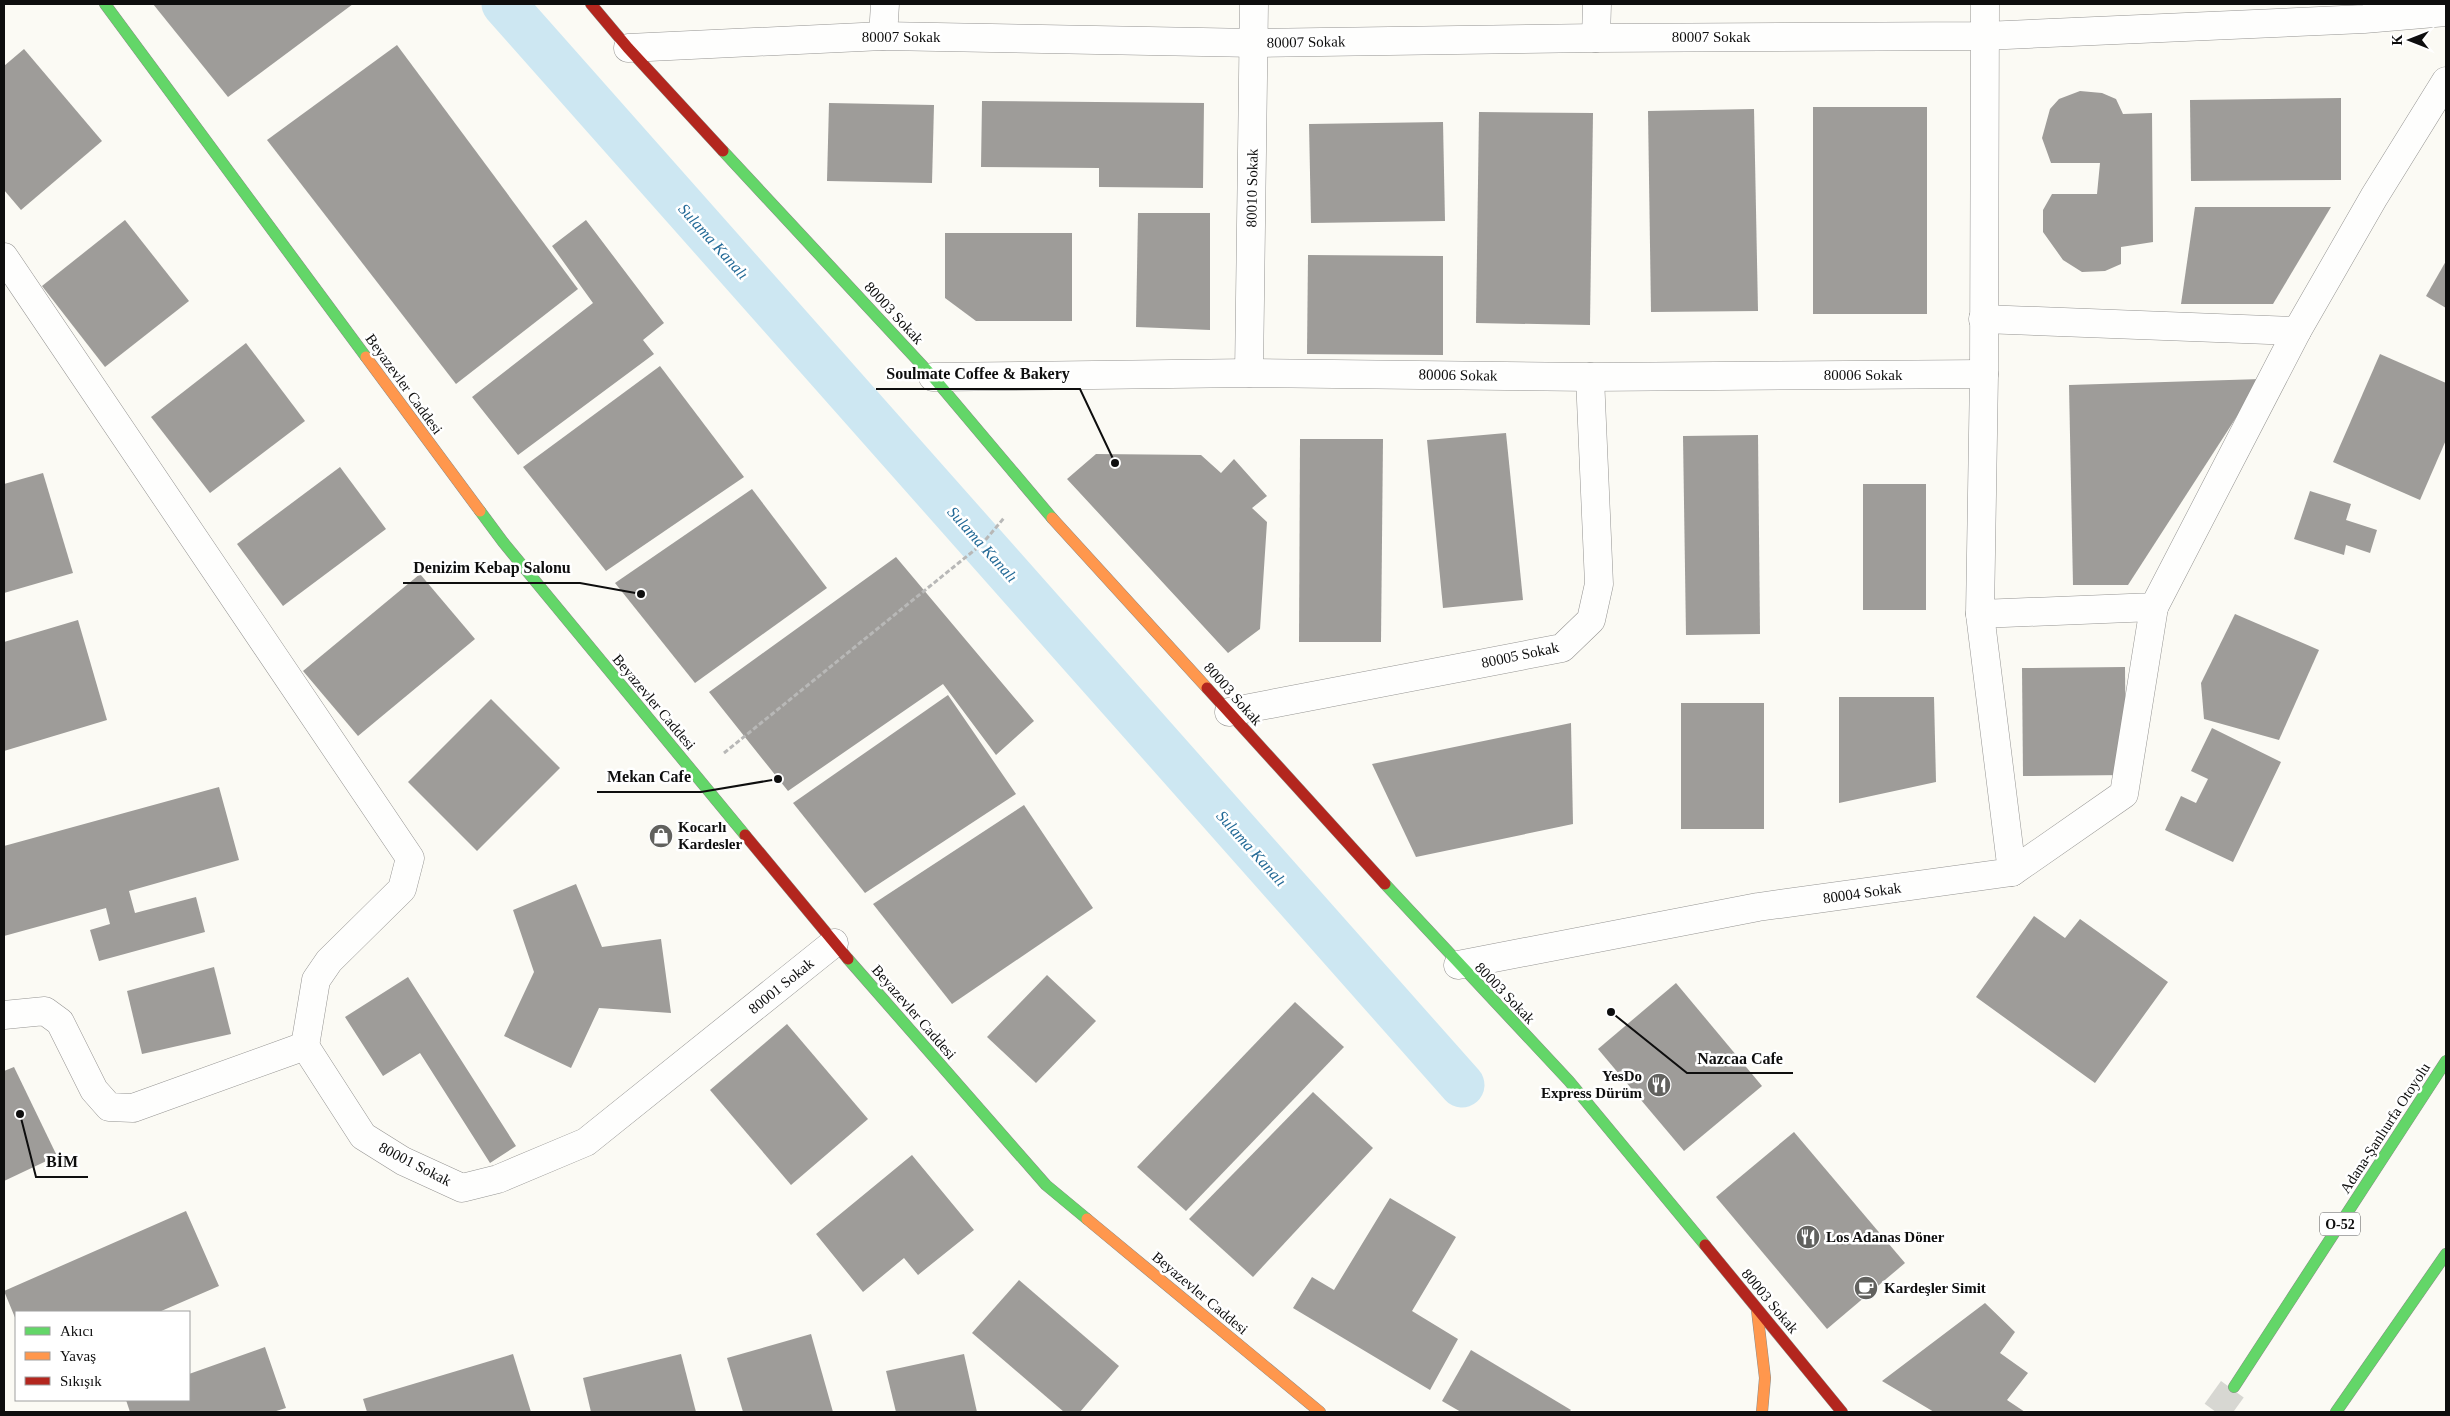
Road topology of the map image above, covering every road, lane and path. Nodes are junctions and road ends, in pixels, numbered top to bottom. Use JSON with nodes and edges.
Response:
{"nodes":[{"id":1,"x":105,"y":4,"type":"edge"},
{"id":2,"x":591,"y":4,"type":"edge"},
{"id":3,"x":885,"y":4,"type":"edge"},
{"id":4,"x":1254,"y":4,"type":"edge"},
{"id":5,"x":1597,"y":4,"type":"edge"},
{"id":6,"x":1985,"y":4,"type":"edge"},
{"id":7,"x":2364,"y":11,"type":"edge"},
{"id":8,"x":2446,"y":12,"type":"edge"},
{"id":9,"x":884,"y":36,"type":"junction"},
{"id":10,"x":1984,"y":36,"type":"junction"},
{"id":11,"x":1596,"y":38,"type":"junction"},
{"id":12,"x":1255,"y":43,"type":"junction"},
{"id":13,"x":628,"y":48,"type":"junction"},
{"id":14,"x":2446,"y":80,"type":"edge"},
{"id":15,"x":4,"y":257,"type":"edge"},
{"id":16,"x":1983,"y":319,"type":"junction"},
{"id":17,"x":2297,"y":331,"type":"junction"},
{"id":18,"x":1249,"y":373,"type":"junction"},
{"id":19,"x":1984,"y":374,"type":"junction"},
{"id":20,"x":932,"y":377,"type":"junction"},
{"id":21,"x":1590,"y":377,"type":"junction"},
{"id":22,"x":1028,"y":491,"type":"junction"},
{"id":23,"x":2154,"y":607,"type":"junction"},
{"id":24,"x":1980,"y":614,"type":"junction"},
{"id":25,"x":1229,"y":712,"type":"junction"},
{"id":26,"x":696,"y":776,"type":"junction"},
{"id":27,"x":2012,"y":872,"type":"junction"},
{"id":28,"x":834,"y":944,"type":"junction"},
{"id":29,"x":1458,"y":965,"type":"junction"},
{"id":30,"x":4,"y":1015,"type":"edge"},
{"id":31,"x":305,"y":1046,"type":"junction"},
{"id":32,"x":2446,"y":1061,"type":"edge"},
{"id":33,"x":2446,"y":1254,"type":"edge"},
{"id":34,"x":1757,"y":1310,"type":"junction"},
{"id":35,"x":2234,"y":1387,"type":"tunnel mouth"},
{"id":36,"x":1320,"y":1412,"type":"edge"},
{"id":37,"x":1762,"y":1412,"type":"edge"},
{"id":38,"x":1842,"y":1412,"type":"edge"},
{"id":39,"x":2336,"y":1412,"type":"edge"}],
"edges":[{"from":1,"to":26,"type":"main road","name":"Beyazevler Caddesi"},
{"from":2,"to":13,"type":"main road","name":"80003 Sokak"},
{"from":3,"to":9,"type":"street"},
{"from":4,"to":12,"type":"street","name":"80010 Sokak"},
{"from":5,"to":11,"type":"street"},
{"from":6,"to":10,"type":"street"},
{"from":7,"to":8,"type":"street","name":"80007 Sokak"},
{"from":7,"to":10,"type":"street","name":"80007 Sokak"},
{"from":9,"to":12,"type":"street","name":"80007 Sokak"},
{"from":9,"to":13,"type":"street","name":"80007 Sokak"},
{"from":10,"to":11,"type":"street","name":"80007 Sokak"},
{"from":10,"to":16,"type":"street"},
{"from":11,"to":12,"type":"street","name":"80007 Sokak"},
{"from":12,"to":18,"type":"street","name":"80010 Sokak"},
{"from":13,"to":20,"type":"main road","name":"80003 Sokak"},
{"from":14,"to":17,"type":"street"},
{"from":15,"to":31,"type":"street"},
{"from":16,"to":17,"type":"street"},
{"from":16,"to":19,"type":"street"},
{"from":17,"to":23,"type":"street"},
{"from":18,"to":20,"type":"street","name":"80006 Sokak"},
{"from":18,"to":21,"type":"street","name":"80006 Sokak"},
{"from":19,"to":21,"type":"street","name":"80006 Sokak"},
{"from":19,"to":24,"type":"street"},
{"from":20,"to":22,"type":"main road","name":"80003 Sokak"},
{"from":21,"to":25,"type":"street","name":"80005 Sokak"},
{"from":22,"to":25,"type":"main road","name":"80003 Sokak"},
{"from":22,"to":26,"type":"path"},
{"from":23,"to":24,"type":"street"},
{"from":23,"to":27,"type":"street"},
{"from":24,"to":27,"type":"street"},
{"from":25,"to":29,"type":"main road","name":"80003 Sokak"},
{"from":26,"to":28,"type":"main road","name":"Beyazevler Caddesi"},
{"from":27,"to":29,"type":"street","name":"80004 Sokak"},
{"from":28,"to":31,"type":"street","name":"80001 Sokak"},
{"from":28,"to":36,"type":"main road","name":"Beyazevler Caddesi"},
{"from":29,"to":34,"type":"main road","name":"80003 Sokak"},
{"from":30,"to":31,"type":"street"},
{"from":32,"to":35,"type":"main road","name":"Adana-Şanlıurfa Otoyolu","number":"O-52"},
{"from":33,"to":39,"type":"main road"},
{"from":34,"to":37,"type":"main road"},
{"from":34,"to":38,"type":"main road","name":"80003 Sokak"}]}
